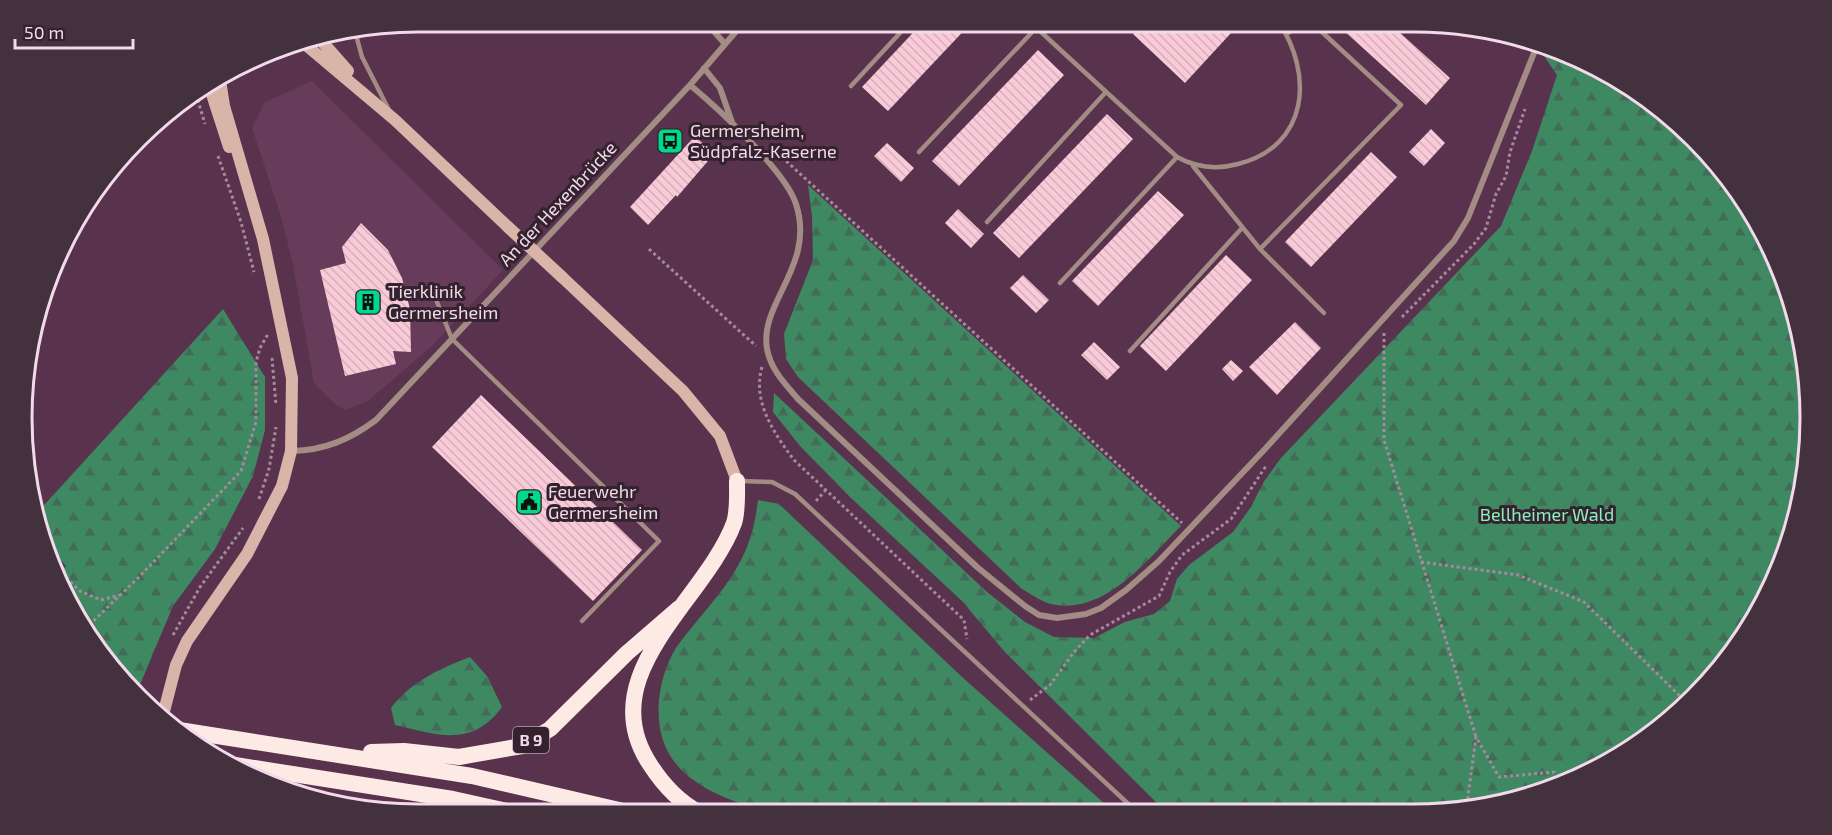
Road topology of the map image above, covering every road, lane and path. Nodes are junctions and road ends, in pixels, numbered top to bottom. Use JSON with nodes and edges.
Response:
{"nodes":[{"id":1,"x":715,"y":32,"type":"edge"},
{"id":2,"x":735,"y":32,"type":"edge"},
{"id":3,"x":901,"y":32,"type":"edge"},
{"id":4,"x":1032,"y":32,"type":"edge"},
{"id":5,"x":1040,"y":32,"type":"edge"},
{"id":6,"x":1290,"y":32,"type":"edge"},
{"id":7,"x":1322,"y":32,"type":"edge"},
{"id":8,"x":1287,"y":34,"type":"joint"},
{"id":9,"x":358,"y":37,"type":"edge"},
{"id":10,"x":323,"y":44,"type":"edge"},
{"id":11,"x":725,"y":44,"type":"junction"},
{"id":12,"x":309,"y":47,"type":"edge"},
{"id":13,"x":1535,"y":51,"type":"edge"},
{"id":14,"x":704,"y":68,"type":"junction"},
{"id":15,"x":221,"y":85,"type":"edge"},
{"id":16,"x":690,"y":85,"type":"junction"},
{"id":17,"x":851,"y":86,"type":"dead end"},
{"id":18,"x":211,"y":92,"type":"edge"},
{"id":19,"x":1105,"y":93,"type":"junction"},
{"id":20,"x":370,"y":97,"type":"junction"},
{"id":21,"x":198,"y":101,"type":"edge"},
{"id":22,"x":395,"y":120,"type":"junction"},
{"id":23,"x":206,"y":126,"type":"dead end"},
{"id":24,"x":734,"y":129,"type":"junction"},
{"id":25,"x":766,"y":142,"type":"dead end"},
{"id":26,"x":215,"y":148,"type":"dead end"},
{"id":27,"x":919,"y":152,"type":"dead end"},
{"id":28,"x":1177,"y":157,"type":"junction"},
{"id":29,"x":1193,"y":166,"type":"junction"},
{"id":30,"x":252,"y":197,"type":"junction"},
{"id":31,"x":987,"y":222,"type":"dead end"},
{"id":32,"x":1242,"y":228,"type":"junction"},
{"id":33,"x":649,"y":249,"type":"dead end"},
{"id":34,"x":1260,"y":249,"type":"junction"},
{"id":35,"x":255,"y":275,"type":"dead end"},
{"id":36,"x":1060,"y":283,"type":"dead end"},
{"id":37,"x":437,"y":302,"type":"dead end"},
{"id":38,"x":1324,"y":313,"type":"dead end"},
{"id":39,"x":266,"y":324,"type":"dead end"},
{"id":40,"x":1378,"y":325,"type":"junction"},
{"id":41,"x":268,"y":333,"type":"junction"},
{"id":42,"x":452,"y":339,"type":"junction"},
{"id":43,"x":270,"y":344,"type":"dead end"},
{"id":44,"x":767,"y":349,"type":"junction"},
{"id":45,"x":1130,"y":351,"type":"dead end"},
{"id":46,"x":272,"y":355,"type":"dead end"},
{"id":47,"x":276,"y":411,"type":"dead end"},
{"id":48,"x":277,"y":423,"type":"dead end"},
{"id":49,"x":291,"y":451,"type":"junction"},
{"id":50,"x":737,"y":481,"type":"junction"},
{"id":51,"x":825,"y":491,"type":"junction"},
{"id":52,"x":258,"y":500,"type":"dead end"},
{"id":53,"x":811,"y":507,"type":"junction"},
{"id":54,"x":248,"y":520,"type":"dead end"},
{"id":55,"x":1189,"y":529,"type":"junction"},
{"id":56,"x":1421,"y":562,"type":"junction"},
{"id":57,"x":67,"y":579,"type":"edge"},
{"id":58,"x":122,"y":594,"type":"junction"},
{"id":59,"x":680,"y":608,"type":"junction"},
{"id":60,"x":582,"y":621,"type":"dead end"},
{"id":61,"x":91,"y":623,"type":"edge"},
{"id":62,"x":171,"y":640,"type":"dead end"},
{"id":63,"x":969,"y":653,"type":"junction"},
{"id":64,"x":1680,"y":697,"type":"edge"},
{"id":65,"x":164,"y":709,"type":"edge"},
{"id":66,"x":195,"y":732,"type":"edge"},
{"id":67,"x":1476,"y":737,"type":"junction"},
{"id":68,"x":335,"y":753,"type":"junction"},
{"id":69,"x":257,"y":768,"type":"edge"},
{"id":70,"x":1556,"y":776,"type":"edge"},
{"id":71,"x":453,"y":799,"type":"junction"},
{"id":72,"x":1468,"y":800,"type":"edge"},
{"id":73,"x":463,"y":804,"type":"edge"},
{"id":74,"x":476,"y":804,"type":"edge"},
{"id":75,"x":593,"y":804,"type":"edge"},
{"id":76,"x":684,"y":804,"type":"edge"},
{"id":77,"x":1129,"y":804,"type":"edge"}],
"edges":[{"from":1,"to":11,"type":"street"},
{"from":2,"to":11,"type":"street","name":"An der Hexenbrücke"},
{"from":3,"to":17,"type":"lane"},
{"from":4,"to":27,"type":"lane"},
{"from":5,"to":19,"type":"lane"},
{"from":6,"to":8,"type":"lane"},
{"from":7,"to":34,"type":"lane"},
{"from":8,"to":29,"type":"lane"},
{"from":9,"to":22,"type":"lane"},
{"from":10,"to":20,"type":"main road","number":"B 9"},
{"from":11,"to":14,"type":"street","name":"An der Hexenbrücke"},
{"from":12,"to":20,"type":"main road","number":"B 9"},
{"from":13,"to":40,"type":"street"},
{"from":14,"to":16,"type":"street","name":"An der Hexenbrücke"},
{"from":14,"to":24,"type":"street"},
{"from":15,"to":30,"type":"main road"},
{"from":16,"to":24,"type":"street"},
{"from":16,"to":42,"type":"street","name":"An der Hexenbrücke"},
{"from":18,"to":30,"type":"main road"},
{"from":19,"to":28,"type":"lane"},
{"from":19,"to":31,"type":"lane"},
{"from":20,"to":22,"type":"main road","number":"B 9"},
{"from":21,"to":23,"type":"path"},
{"from":22,"to":50,"type":"main road","number":"B 9","bridge":true},
{"from":24,"to":44,"type":"street"},
{"from":25,"to":55,"type":"path"},
{"from":26,"to":35,"type":"path"},
{"from":28,"to":29,"type":"lane"},
{"from":28,"to":36,"type":"lane"},
{"from":29,"to":32,"type":"lane"},
{"from":30,"to":49,"type":"main road"},
{"from":32,"to":34,"type":"lane"},
{"from":32,"to":45,"type":"lane"},
{"from":33,"to":44,"type":"path"},
{"from":34,"to":38,"type":"lane"},
{"from":37,"to":42,"type":"lane"},
{"from":39,"to":41,"type":"path"},
{"from":40,"to":55,"type":"street"},
{"from":40,"to":56,"type":"path"},
{"from":41,"to":43,"type":"path"},
{"from":41,"to":58,"type":"path"},
{"from":42,"to":49,"type":"street","name":"An der Hexenbrücke"},
{"from":42,"to":60,"type":"lane"},
{"from":44,"to":51,"type":"path"},
{"from":44,"to":55,"type":"street"},
{"from":46,"to":47,"type":"path"},
{"from":48,"to":52,"type":"path"},
{"from":49,"to":65,"type":"main road"},
{"from":50,"to":53,"type":"lane"},
{"from":50,"to":59,"type":"highway","number":"B 9"},
{"from":51,"to":53,"type":"path"},
{"from":51,"to":63,"type":"path"},
{"from":53,"to":63,"type":"lane"},
{"from":54,"to":62,"type":"path"},
{"from":56,"to":64,"type":"path"},
{"from":56,"to":67,"type":"path"},
{"from":57,"to":58,"type":"path"},
{"from":58,"to":61,"type":"path"},
{"from":59,"to":68,"type":"highway","number":"B 9"},
{"from":59,"to":76,"type":"highway","number":"B 9"},
{"from":63,"to":77,"type":"lane"},
{"from":66,"to":68,"type":"highway","number":"B 9"},
{"from":67,"to":70,"type":"path"},
{"from":67,"to":72,"type":"path"},
{"from":68,"to":75,"type":"highway","number":"B 9"},
{"from":69,"to":71,"type":"highway"},
{"from":71,"to":73,"type":"highway"},
{"from":71,"to":74,"type":"highway"}]}
